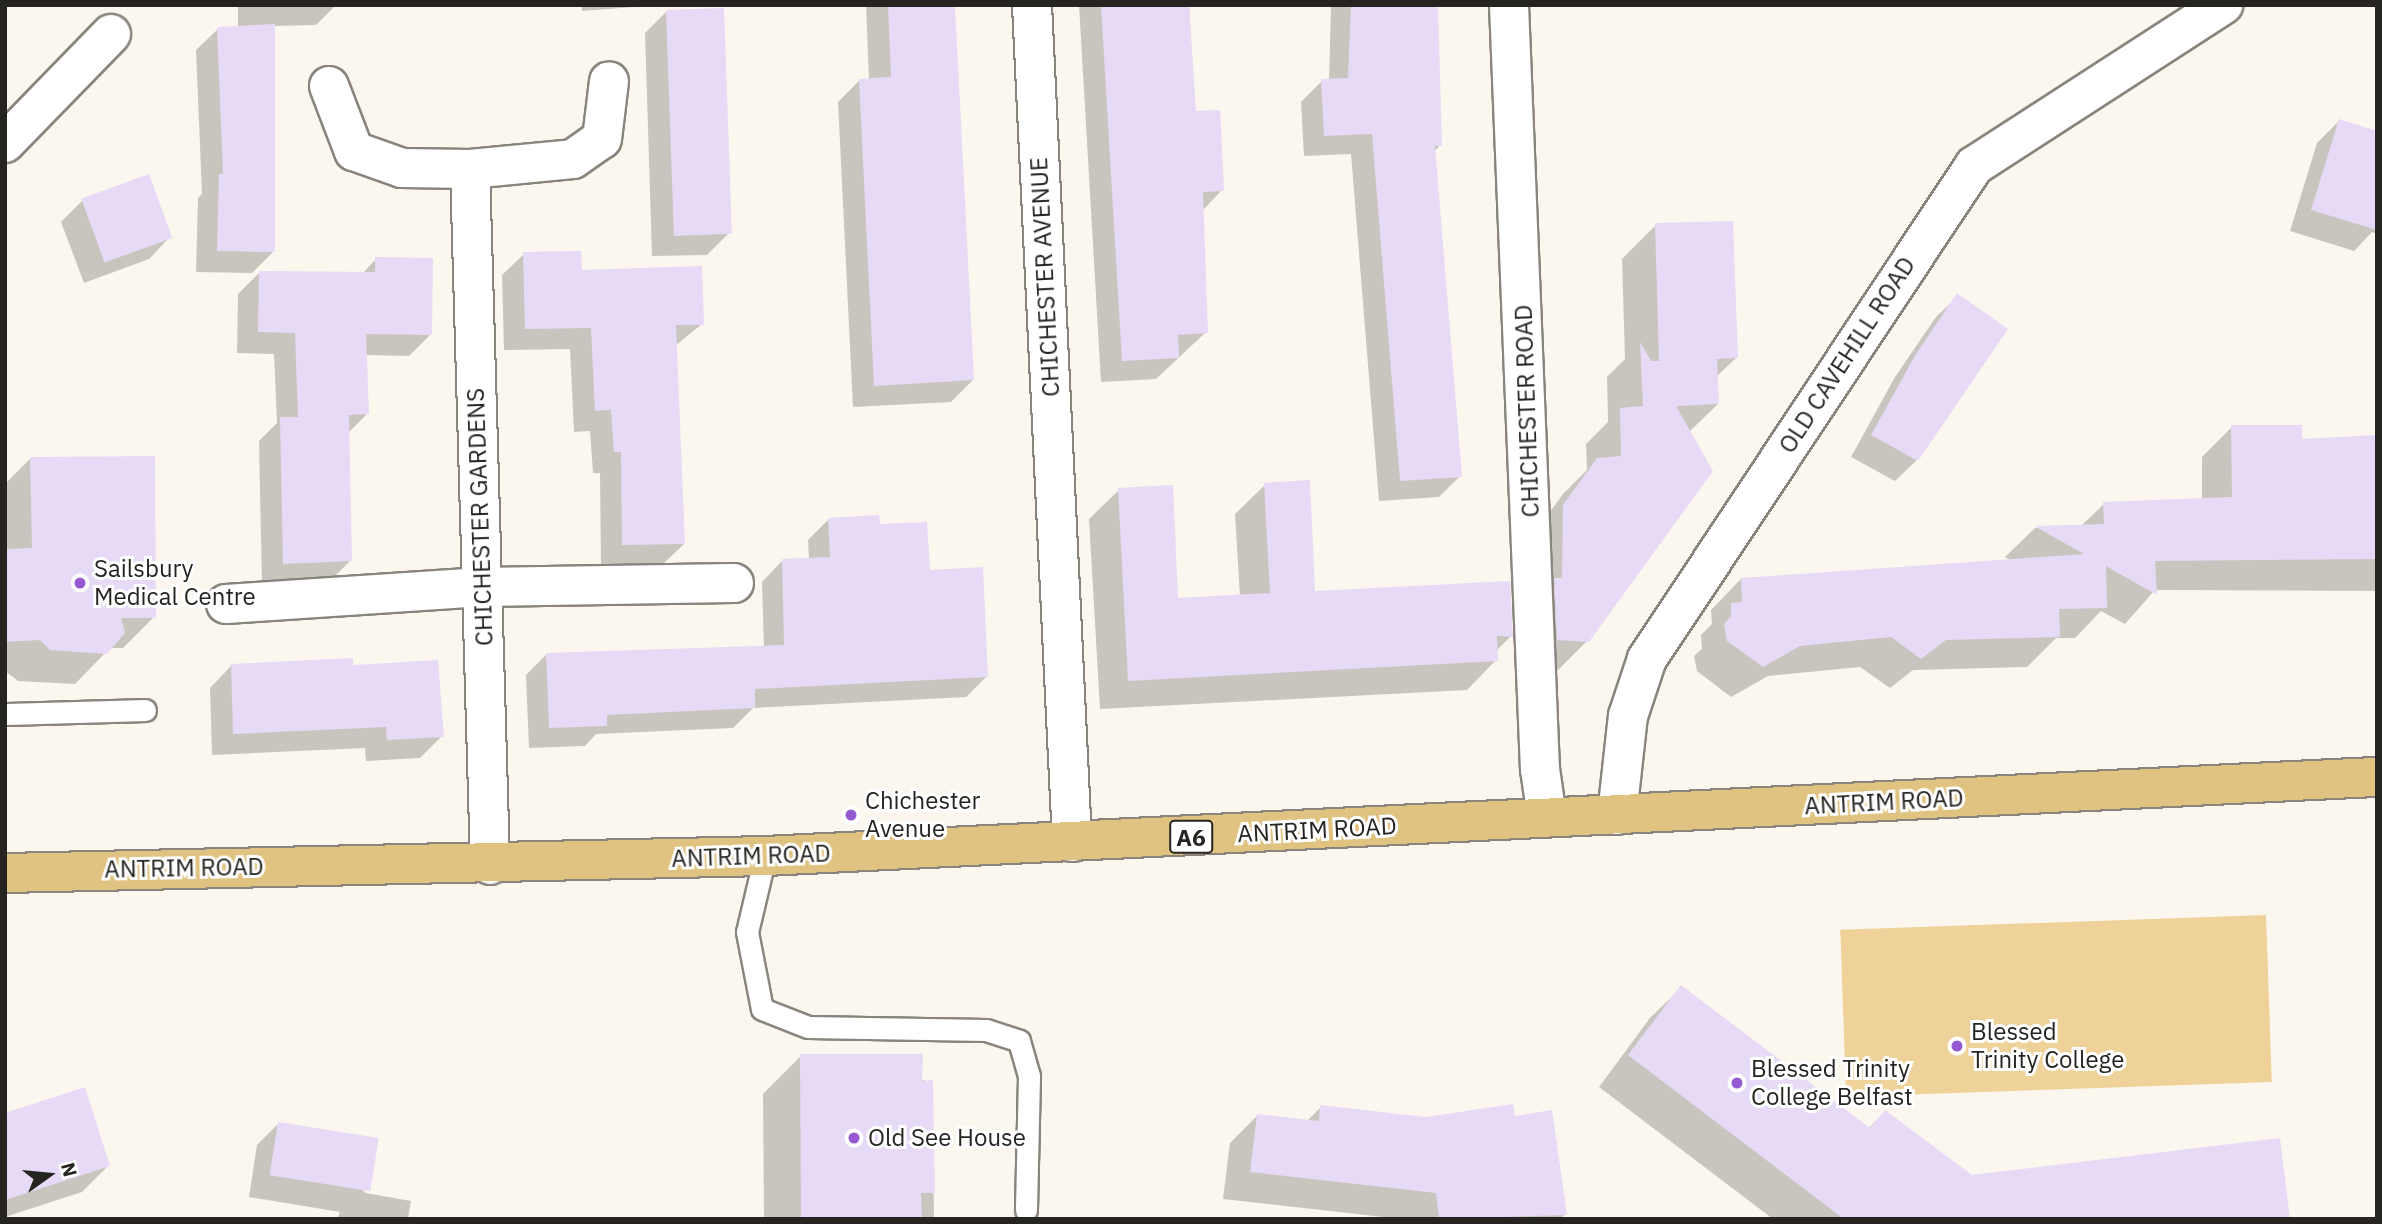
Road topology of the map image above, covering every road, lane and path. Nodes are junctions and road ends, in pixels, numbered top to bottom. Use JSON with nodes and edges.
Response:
{"nodes":[{"id":1,"x":1032,"y":5,"type":"edge"},
{"id":2,"x":1509,"y":5,"type":"edge"},
{"id":3,"x":2223,"y":5,"type":"edge"},
{"id":4,"x":111,"y":34,"type":"dead end"},
{"id":5,"x":609,"y":81,"type":"dead end"},
{"id":6,"x":329,"y":86,"type":"dead end"},
{"id":7,"x":5,"y":143,"type":"edge"},
{"id":8,"x":470,"y":169,"type":"junction"},
{"id":9,"x":734,"y":583,"type":"dead end"},
{"id":10,"x":482,"y":587,"type":"junction"},
{"id":11,"x":226,"y":604,"type":"dead end"},
{"id":12,"x":145,"y":710,"type":"dead end"},
{"id":13,"x":5,"y":714,"type":"edge"},
{"id":14,"x":2377,"y":777,"type":"edge"},
{"id":15,"x":1617,"y":815,"type":"junction"},
{"id":16,"x":1546,"y":817,"type":"junction"},
{"id":17,"x":1072,"y":842,"type":"junction"},
{"id":18,"x":765,"y":856,"type":"junction"},
{"id":19,"x":490,"y":864,"type":"junction"},
{"id":20,"x":5,"y":873,"type":"edge"},
{"id":21,"x":1026,"y":1210,"type":"dead end"}],
"edges":[{"from":1,"to":17,"type":"street","name":"CHICHESTER AVENUE"},
{"from":2,"to":16,"type":"street","name":"CHICHESTER ROAD"},
{"from":3,"to":15,"type":"street","name":"OLD CAVEHILL ROAD"},
{"from":4,"to":7,"type":"street"},
{"from":5,"to":8,"type":"street"},
{"from":6,"to":8,"type":"street"},
{"from":8,"to":10,"type":"street","name":"CHICHESTER GARDENS"},
{"from":9,"to":10,"type":"street"},
{"from":10,"to":11,"type":"street"},
{"from":10,"to":19,"type":"street","name":"CHICHESTER GARDENS"},
{"from":12,"to":13,"type":"lane"},
{"from":14,"to":15,"type":"main road","name":"ANTRIM ROAD","number":"A6"},
{"from":15,"to":16,"type":"main road","name":"ANTRIM ROAD","number":"A6"},
{"from":16,"to":17,"type":"main road","name":"ANTRIM ROAD","number":"A6"},
{"from":17,"to":18,"type":"main road","name":"ANTRIM ROAD","number":"A6"},
{"from":18,"to":19,"type":"main road","name":"ANTRIM ROAD","number":"A6"},
{"from":18,"to":21,"type":"lane"},
{"from":19,"to":20,"type":"main road","name":"ANTRIM ROAD","number":"A6"}]}
